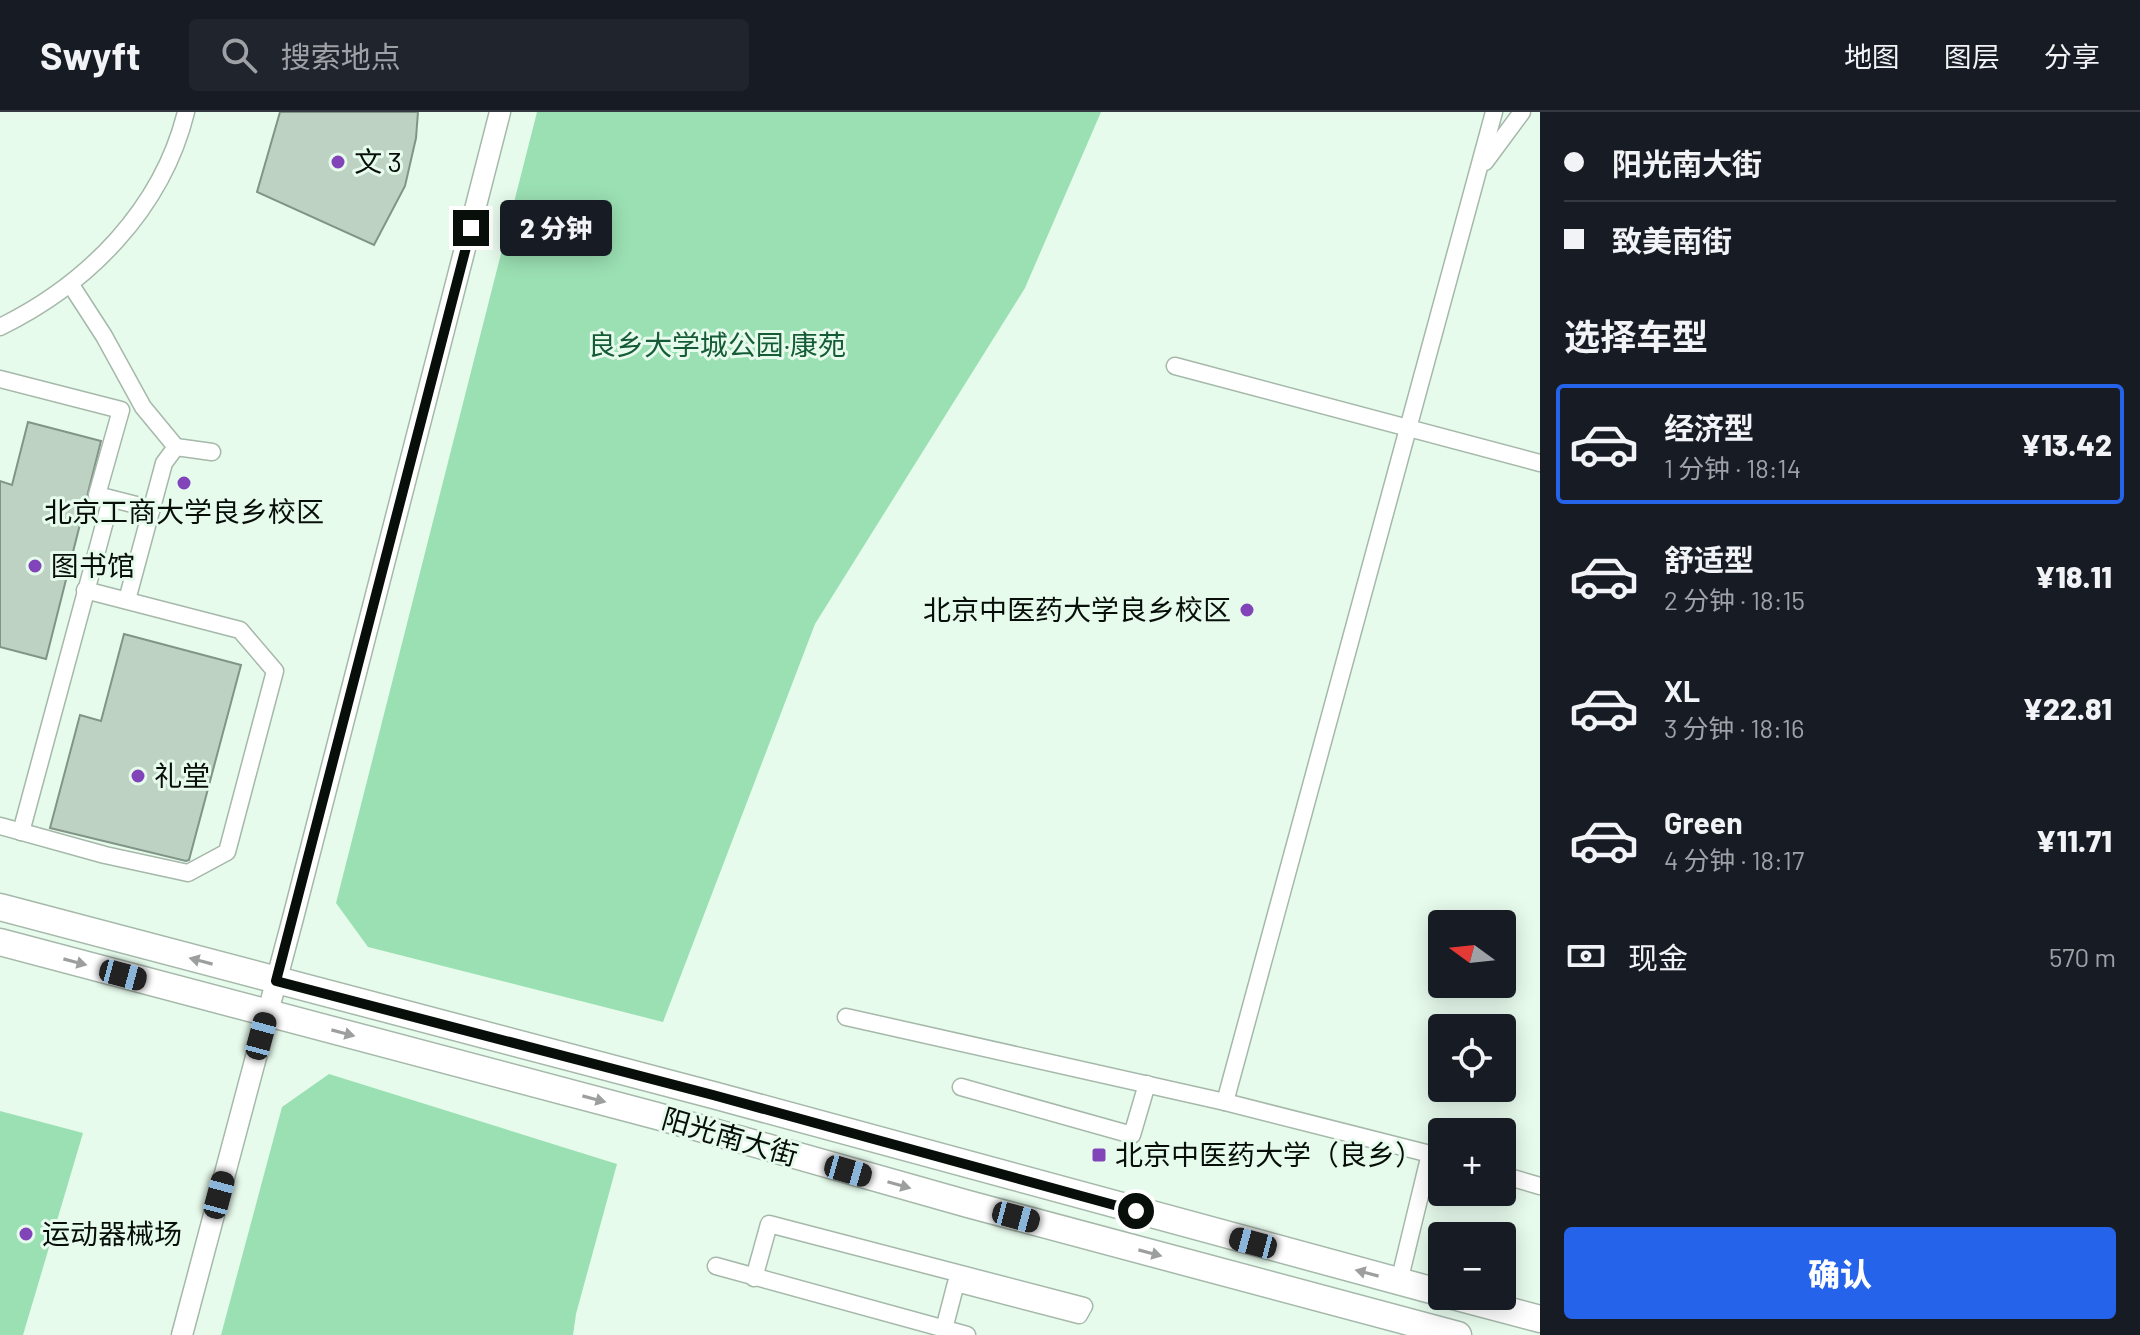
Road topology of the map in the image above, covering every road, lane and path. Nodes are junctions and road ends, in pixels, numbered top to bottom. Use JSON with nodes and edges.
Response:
{"nodes":[{"id":1,"x":186,"y":112,"type":"edge"},
{"id":2,"x":500,"y":112,"type":"edge"},
{"id":3,"x":1494,"y":112,"type":"edge"},
{"id":4,"x":1522,"y":112,"type":"edge"},
{"id":5,"x":1478,"y":172,"type":"junction"},
{"id":6,"x":71,"y":285,"type":"junction"},
{"id":7,"x":0,"y":327,"type":"edge"},
{"id":8,"x":1175,"y":366,"type":"dead end"},
{"id":9,"x":0,"y":379,"type":"edge"},
{"id":10,"x":1408,"y":427,"type":"junction"},
{"id":11,"x":176,"y":447,"type":"junction"},
{"id":12,"x":212,"y":452,"type":"dead end"},
{"id":13,"x":1540,"y":463,"type":"edge"},
{"id":14,"x":111,"y":499,"type":"junction"},
{"id":15,"x":152,"y":509,"type":"junction"},
{"id":16,"x":85,"y":590,"type":"junction"},
{"id":17,"x":127,"y":600,"type":"junction"},
{"id":18,"x":0,"y":826,"type":"edge"},
{"id":19,"x":21,"y":832,"type":"junction"},
{"id":20,"x":0,"y":907,"type":"edge"},
{"id":21,"x":0,"y":942,"type":"edge"},
{"id":22,"x":276,"y":981,"type":"junction"},
{"id":23,"x":268,"y":1013,"type":"junction"},
{"id":24,"x":846,"y":1017,"type":"dead end"},
{"id":25,"x":1147,"y":1084,"type":"junction"},
{"id":26,"x":961,"y":1087,"type":"dead end"},
{"id":27,"x":1225,"y":1102,"type":"junction"},
{"id":28,"x":1428,"y":1153,"type":"edge"},
{"id":29,"x":1516,"y":1179,"type":"edge"},
{"id":30,"x":1428,"y":1182,"type":"edge"},
{"id":31,"x":1540,"y":1186,"type":"edge"},
{"id":32,"x":716,"y":1266,"type":"dead end"},
{"id":33,"x":754,"y":1278,"type":"junction"},
{"id":34,"x":1399,"y":1282,"type":"junction"},
{"id":35,"x":1428,"y":1289,"type":"edge"},
{"id":36,"x":1506,"y":1310,"type":"edge"},
{"id":37,"x":1540,"y":1319,"type":"edge"},
{"id":38,"x":1392,"y":1326,"type":"edge"},
{"id":39,"x":944,"y":1329,"type":"junction"},
{"id":40,"x":182,"y":1335,"type":"edge"},
{"id":41,"x":967,"y":1335,"type":"edge"},
{"id":42,"x":1458,"y":1335,"type":"edge"}],
"edges":[{"from":1,"to":6,"type":"street"},
{"from":2,"to":22,"type":"street"},
{"from":3,"to":5,"type":"street"},
{"from":4,"to":5,"type":"street"},
{"from":5,"to":10,"type":"street"},
{"from":6,"to":7,"type":"street"},
{"from":6,"to":11,"type":"street"},
{"from":8,"to":10,"type":"street"},
{"from":9,"to":14,"type":"street"},
{"from":10,"to":13,"type":"street"},
{"from":10,"to":27,"type":"street"},
{"from":11,"to":12,"type":"street"},
{"from":11,"to":15,"type":"street"},
{"from":14,"to":15,"type":"street"},
{"from":14,"to":16,"type":"street"},
{"from":15,"to":17,"type":"street"},
{"from":16,"to":17,"type":"street"},
{"from":16,"to":19,"type":"street"},
{"from":17,"to":19,"type":"street"},
{"from":18,"to":19,"type":"street"},
{"from":22,"to":20,"type":"main road","name":"阳光南大街","one_way":true},
{"from":21,"to":23,"type":"main road","name":"阳光南大街","one_way":true},
{"from":22,"to":23,"type":"street"},
{"from":34,"to":22,"type":"main road","name":"阳光南大街","one_way":true},
{"from":23,"to":38,"type":"main road","name":"阳光南大街","one_way":true},
{"from":23,"to":40,"type":"street"},
{"from":24,"to":25,"type":"street"},
{"from":25,"to":26,"type":"street"},
{"from":25,"to":27,"type":"street"},
{"from":27,"to":28,"type":"street"},
{"from":29,"to":31,"type":"street"},
{"from":30,"to":34,"type":"street"},
{"from":32,"to":33,"type":"street"},
{"from":33,"to":39,"type":"street"},
{"from":33,"to":39,"type":"street"},
{"from":34,"to":35,"type":"main road","name":"阳光南大街"},
{"from":36,"to":37,"type":"main road"},
{"from":38,"to":42,"type":"main road","name":"阳光南大街"},
{"from":39,"to":41,"type":"street"}]}
